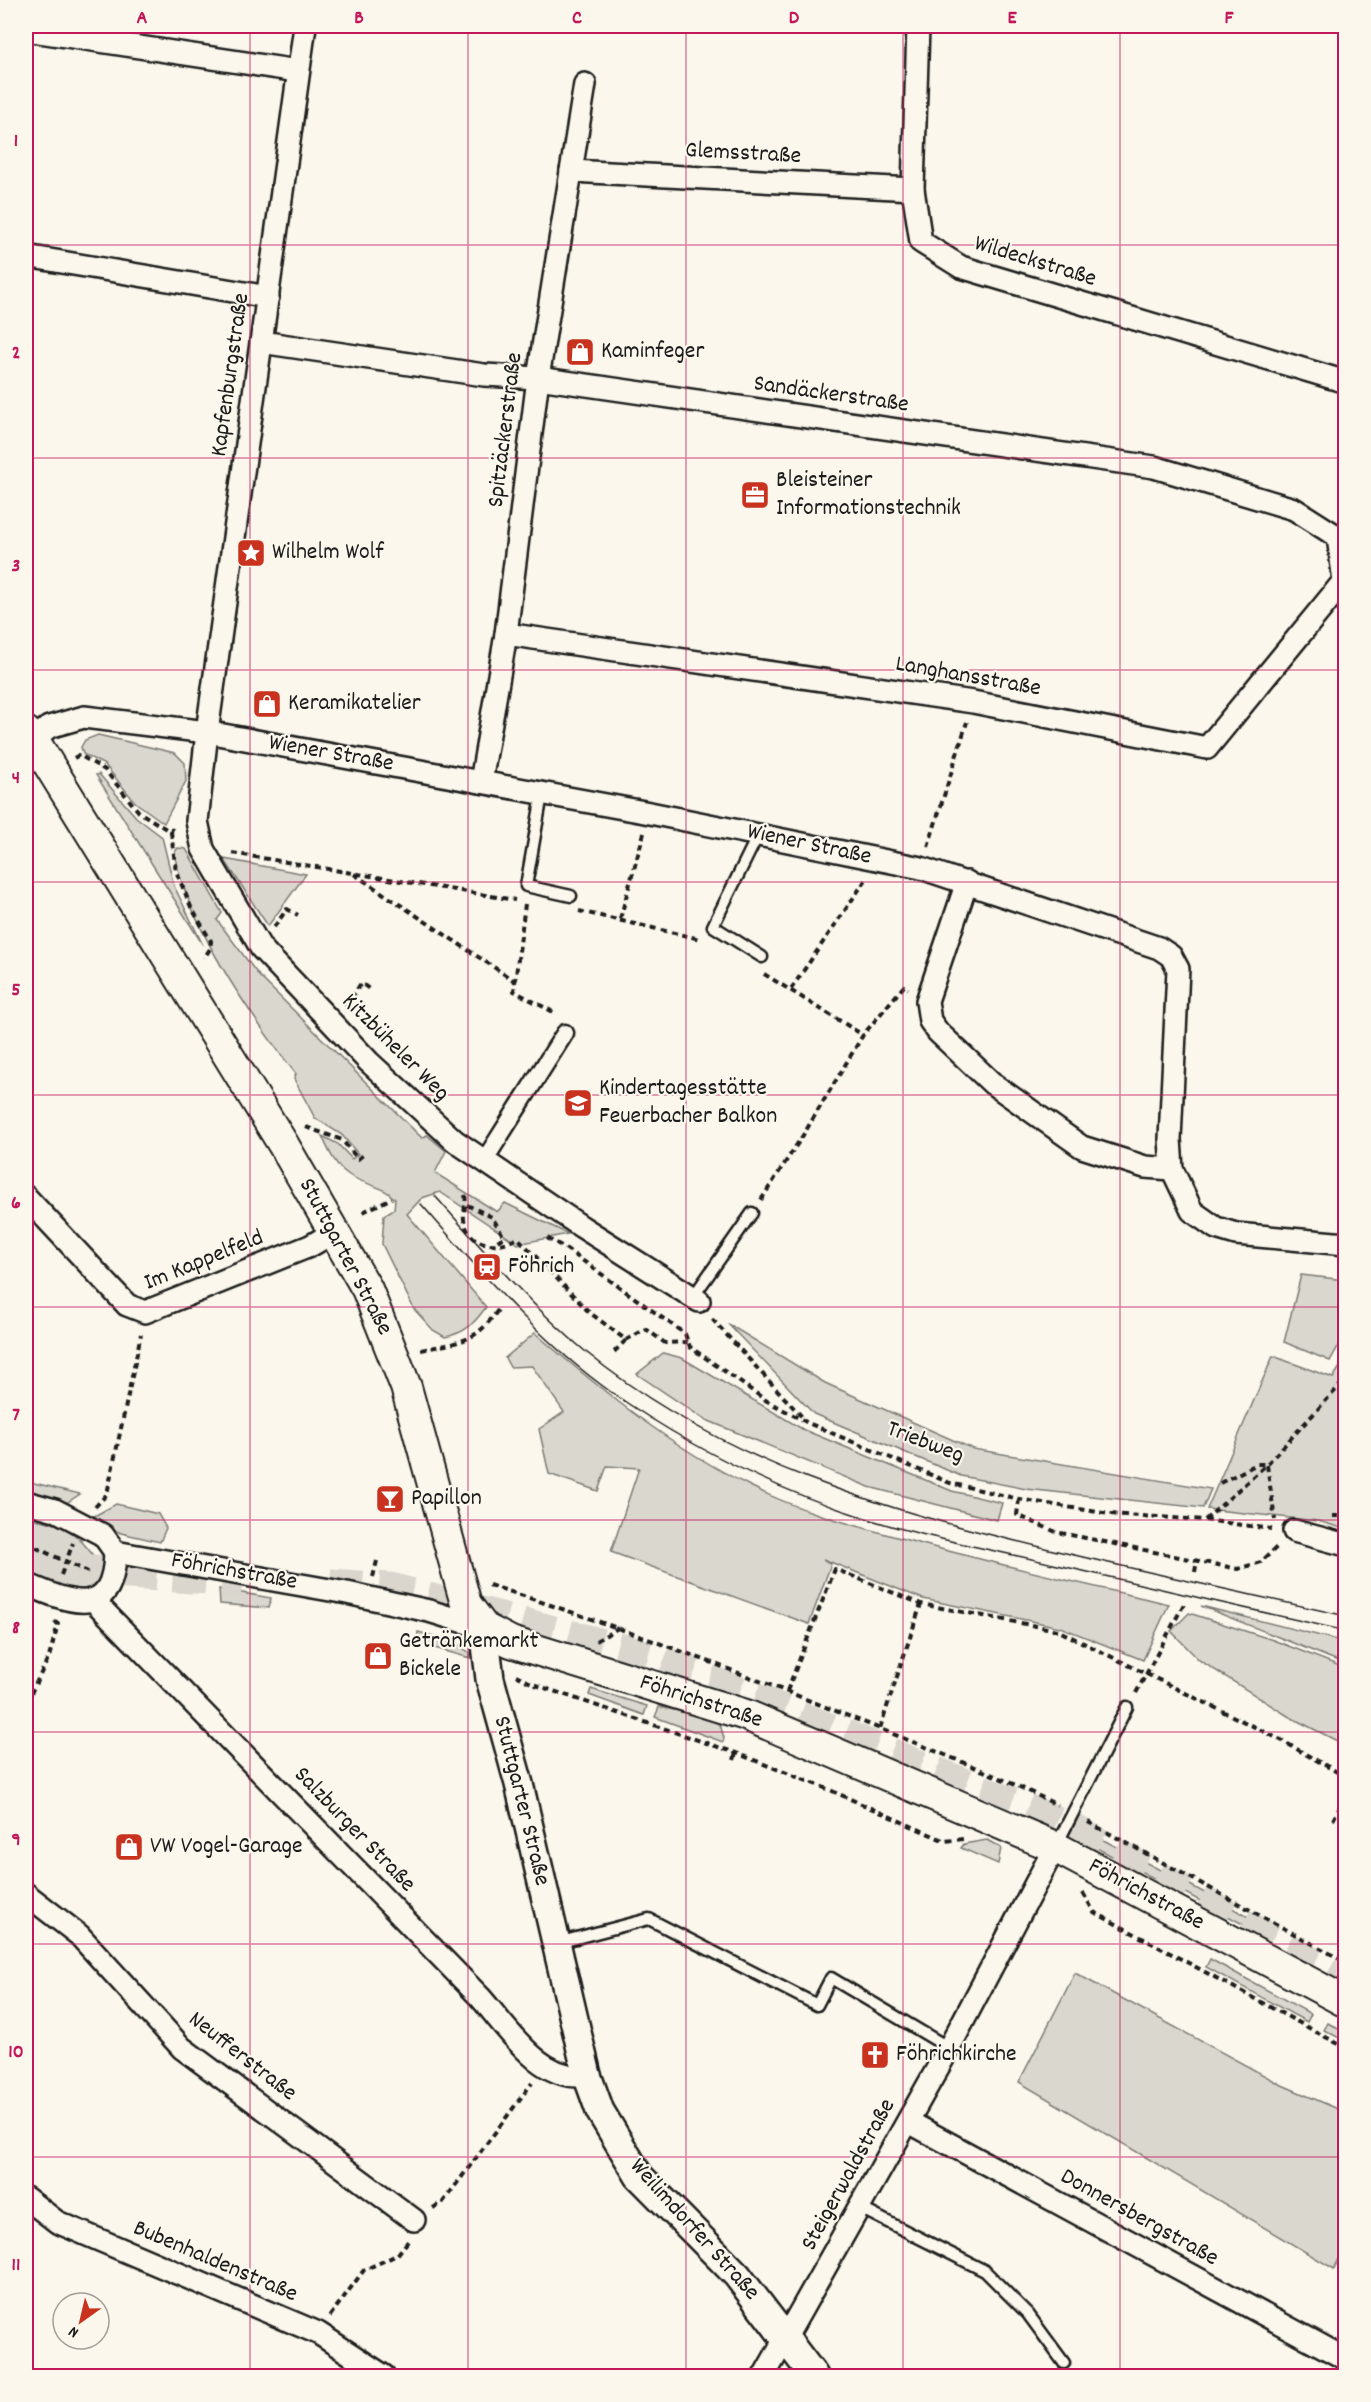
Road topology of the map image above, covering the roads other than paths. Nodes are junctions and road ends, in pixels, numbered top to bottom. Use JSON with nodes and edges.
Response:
{"nodes":[{"id":1,"x":305,"y":26,"type":"edge"},
{"id":2,"x":918,"y":26,"type":"edge"},
{"id":3,"x":26,"y":30,"type":"edge"},
{"id":4,"x":298,"y":71,"type":"junction"},
{"id":5,"x":585,"y":84,"type":"dead end"},
{"id":6,"x":571,"y":171,"type":"junction"},
{"id":7,"x":913,"y":189,"type":"junction"},
{"id":8,"x":26,"y":256,"type":"edge"},
{"id":9,"x":268,"y":297,"type":"junction"},
{"id":10,"x":261,"y":342,"type":"junction"},
{"id":11,"x":538,"y":378,"type":"junction"},
{"id":12,"x":1346,"y":382,"type":"edge"},
{"id":13,"x":1344,"y":581,"type":"joint"},
{"id":14,"x":506,"y":634,"type":"junction"},
{"id":15,"x":207,"y":732,"type":"junction"},
{"id":16,"x":29,"y":736,"type":"edge"},
{"id":17,"x":482,"y":782,"type":"junction"},
{"id":18,"x":542,"y":795,"type":"junction"},
{"id":19,"x":758,"y":835,"type":"junction"},
{"id":20,"x":967,"y":882,"type":"junction"},
{"id":21,"x":571,"y":896,"type":"dead end"},
{"id":22,"x":762,"y":957,"type":"dead end"},
{"id":23,"x":565,"y":1033,"type":"road end"},
{"id":24,"x":484,"y":1161,"type":"junction"},
{"id":25,"x":1172,"y":1169,"type":"junction"},
{"id":26,"x":26,"y":1197,"type":"edge"},
{"id":27,"x":752,"y":1213,"type":"road end"},
{"id":28,"x":336,"y":1231,"type":"junction"},
{"id":29,"x":1346,"y":1244,"type":"edge"},
{"id":30,"x":696,"y":1299,"type":"joint"},
{"id":31,"x":26,"y":1502,"type":"edge"},
{"id":32,"x":1285,"y":1531,"type":"road end"},
{"id":33,"x":1346,"y":1545,"type":"edge"},
{"id":34,"x":115,"y":1552,"type":"junction"},
{"id":35,"x":26,"y":1584,"type":"edge"},
{"id":36,"x":93,"y":1600,"type":"junction"},
{"id":37,"x":484,"y":1628,"type":"junction"},
{"id":38,"x":1127,"y":1707,"type":"road end"},
{"id":39,"x":1055,"y":1847,"type":"junction"},
{"id":40,"x":26,"y":1894,"type":"edge"},
{"id":41,"x":557,"y":1943,"type":"junction"},
{"id":42,"x":1346,"y":2002,"type":"edge"},
{"id":43,"x":949,"y":2048,"type":"junction"},
{"id":44,"x":587,"y":2075,"type":"junction"},
{"id":45,"x":909,"y":2122,"type":"junction"},
{"id":46,"x":26,"y":2198,"type":"edge"},
{"id":47,"x":860,"y":2208,"type":"junction"},
{"id":48,"x":414,"y":2220,"type":"dead end"},
{"id":49,"x":785,"y":2335,"type":"junction"},
{"id":50,"x":1346,"y":2360,"type":"edge"},
{"id":51,"x":1064,"y":2363,"type":"dead end"},
{"id":52,"x":384,"y":2376,"type":"edge"},
{"id":53,"x":764,"y":2376,"type":"edge"},
{"id":54,"x":814,"y":2376,"type":"edge"}],
"edges":[{"from":1,"to":4,"type":"street","name":"Kapfenburgstraße"},
{"from":2,"to":7,"type":"street","name":"Wildeckstraße"},
{"from":3,"to":4,"type":"street"},
{"from":4,"to":9,"type":"street","name":"Kapfenburgstraße"},
{"from":5,"to":6,"type":"street","name":"Spitzäckerstraße"},
{"from":6,"to":7,"type":"street","name":"Glemsstraße"},
{"from":6,"to":11,"type":"street","name":"Spitzäckerstraße"},
{"from":7,"to":12,"type":"street","name":"Wildeckstraße"},
{"from":8,"to":9,"type":"street"},
{"from":9,"to":10,"type":"street","name":"Kapfenburgstraße"},
{"from":10,"to":11,"type":"street","name":"Sandäckerstraße"},
{"from":10,"to":15,"type":"street","name":"Kapfenburgstraße"},
{"from":11,"to":13,"type":"street","name":"Sandäckerstraße"},
{"from":11,"to":14,"type":"street","name":"Spitzäckerstraße"},
{"from":13,"to":14,"type":"street","name":"Langhansstraße"},
{"from":14,"to":17,"type":"street","name":"Spitzäckerstraße"},
{"from":15,"to":16,"type":"street","name":"Wiener Straße"},
{"from":15,"to":17,"type":"street","name":"Wiener Straße"},
{"from":15,"to":24,"type":"street","name":"Kitzbüheler Weg"},
{"from":16,"to":28,"type":"main road","name":"Stuttgarter Straße"},
{"from":17,"to":18,"type":"street","name":"Wiener Straße"},
{"from":18,"to":19,"type":"street","name":"Wiener Straße"},
{"from":18,"to":21,"type":"lane"},
{"from":19,"to":20,"type":"street","name":"Wiener Straße"},
{"from":19,"to":22,"type":"lane"},
{"from":20,"to":25,"type":"street","name":"Wiener Straße"},
{"from":20,"to":25,"type":"street"},
{"from":23,"to":24,"type":"street"},
{"from":24,"to":30,"type":"street","name":"Kitzbüheler Weg"},
{"from":25,"to":29,"type":"street","name":"Wiener Straße"},
{"from":26,"to":28,"type":"street","name":"Im Kappelfeld"},
{"from":27,"to":30,"type":"lane"},
{"from":28,"to":37,"type":"main road","name":"Stuttgarter Straße"},
{"from":31,"to":34,"type":"street"},
{"from":32,"to":33,"type":"street"},
{"from":34,"to":36,"type":"street"},
{"from":34,"to":37,"type":"street","name":"Föhrichstraße"},
{"from":35,"to":36,"type":"street"},
{"from":36,"to":44,"type":"street","name":"Salzburger Straße"},
{"from":37,"to":39,"type":"main road","name":"Föhrichstraße"},
{"from":37,"to":41,"type":"street","name":"Stuttgarter Straße"},
{"from":38,"to":39,"type":"lane"},
{"from":39,"to":42,"type":"main road","name":"Föhrichstraße"},
{"from":39,"to":43,"type":"street","name":"Steigerwaldstraße"},
{"from":40,"to":48,"type":"street","name":"Neufferstraße"},
{"from":41,"to":43,"type":"lane"},
{"from":41,"to":44,"type":"street","name":"Stuttgarter Straße"},
{"from":43,"to":45,"type":"street","name":"Steigerwaldstraße"},
{"from":44,"to":49,"type":"street","name":"Weilimdorfer Straße"},
{"from":45,"to":47,"type":"street","name":"Steigerwaldstraße"},
{"from":45,"to":50,"type":"street","name":"Donnersbergstraße"},
{"from":46,"to":52,"type":"street","name":"Bubenhaldenstraße"},
{"from":47,"to":49,"type":"street","name":"Steigerwaldstraße"},
{"from":47,"to":51,"type":"lane"},
{"from":49,"to":53,"type":"street","name":"Steigerwaldstraße"},
{"from":49,"to":54,"type":"street","name":"Weilimdorfer Straße"}]}
